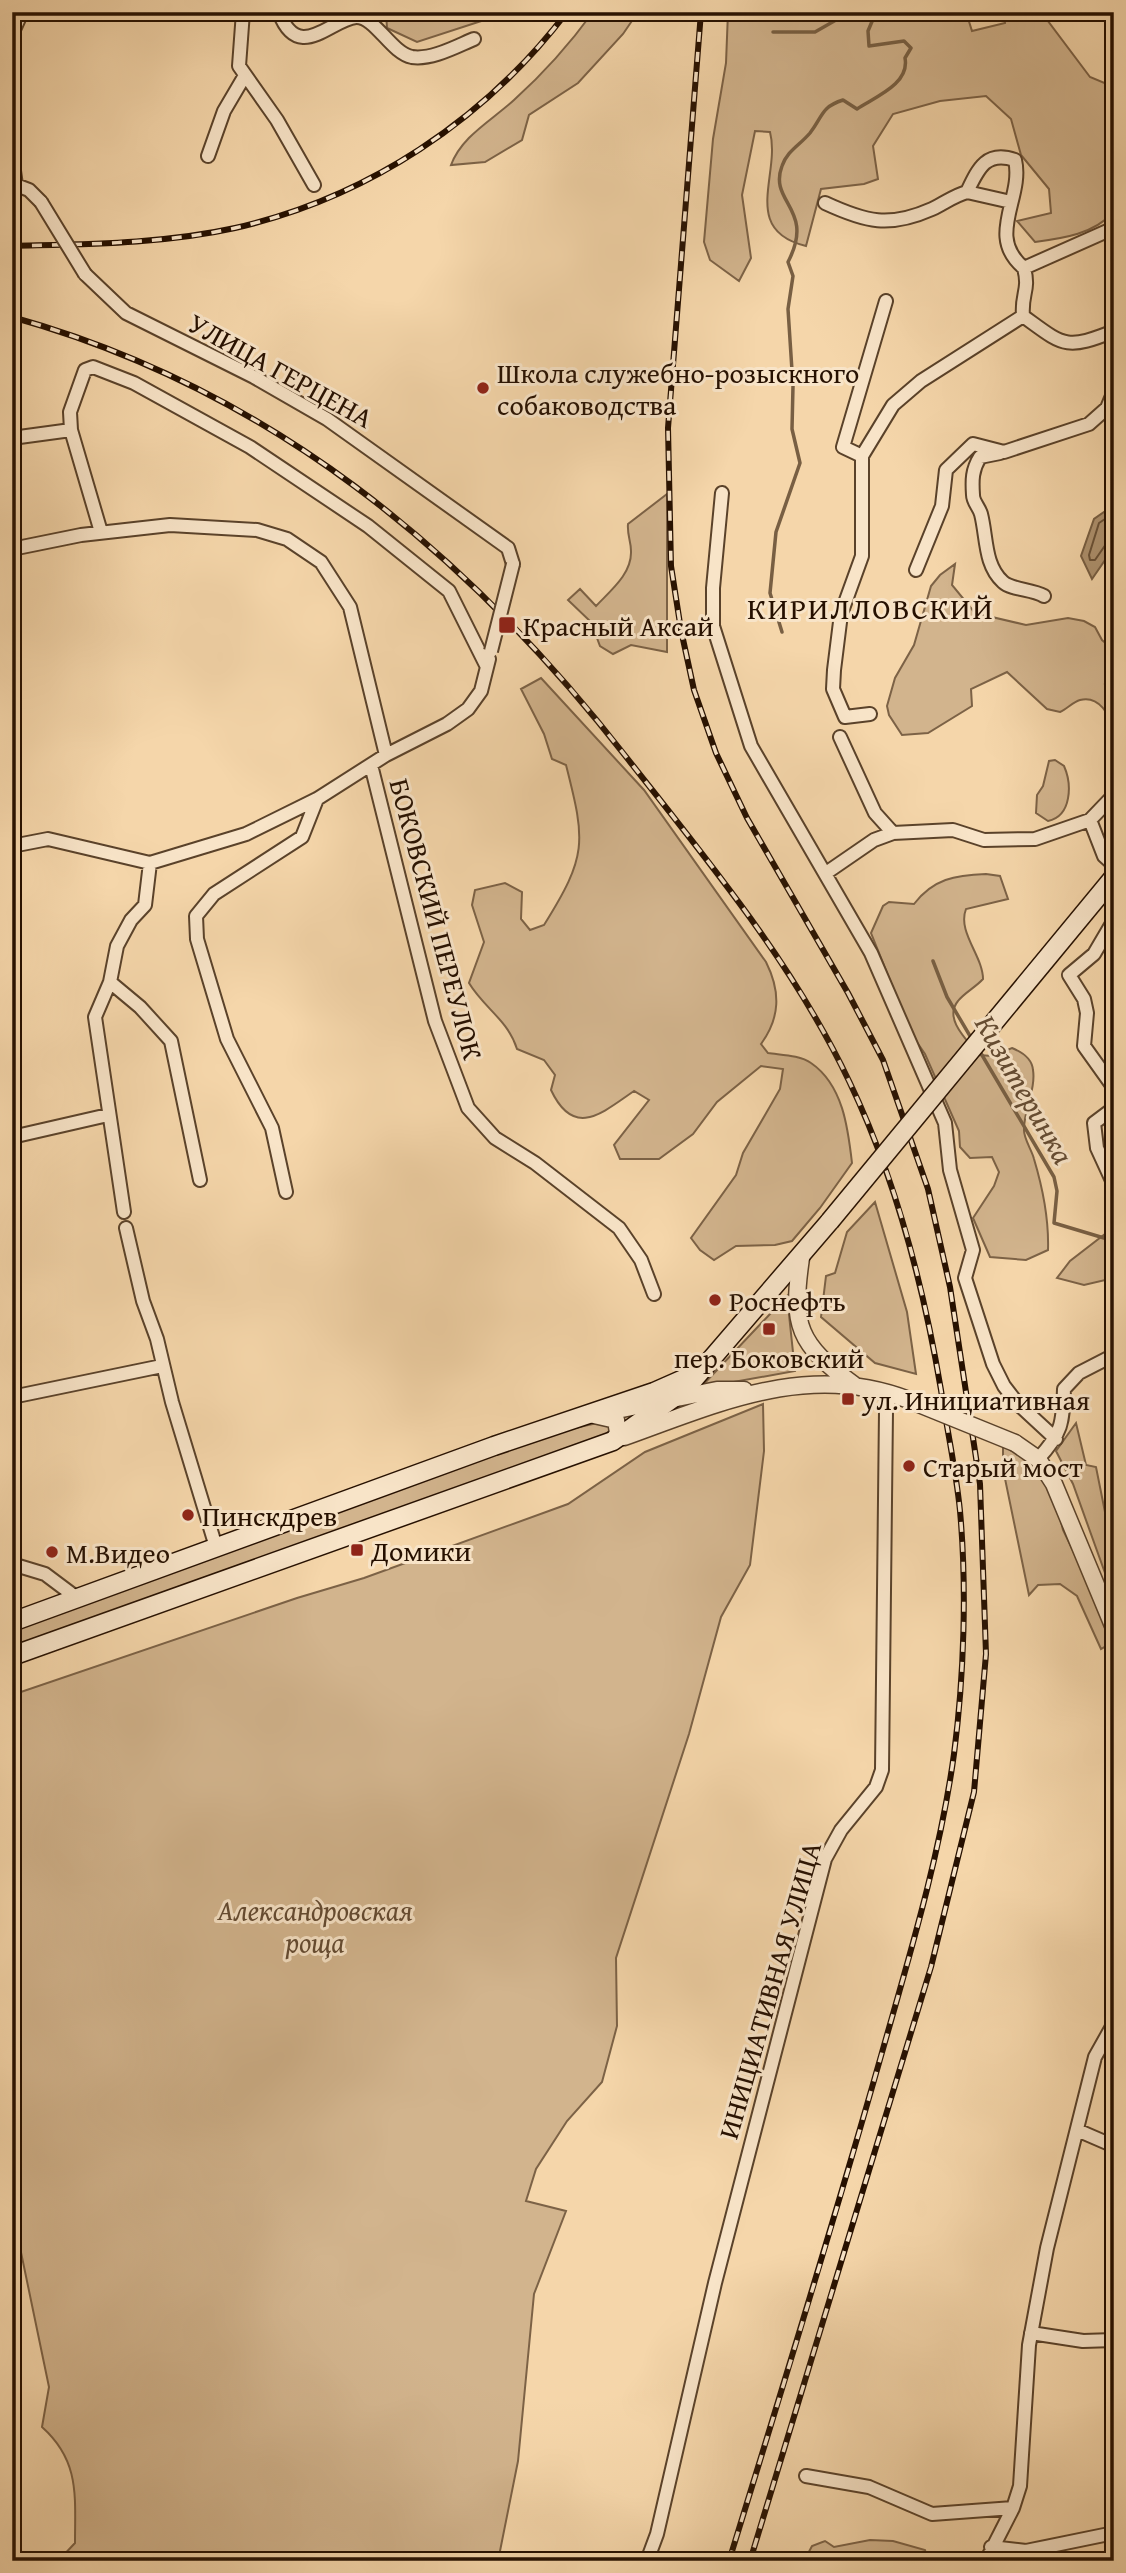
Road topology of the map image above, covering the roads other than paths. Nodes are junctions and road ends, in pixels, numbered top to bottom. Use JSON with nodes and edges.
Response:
{"nodes":[{"id":1,"x":22,"y":12,"type":"edge"},
{"id":2,"x":243,"y":12,"type":"edge"},
{"id":3,"x":279,"y":12,"type":"edge"},
{"id":4,"x":12,"y":34,"type":"edge"},
{"id":5,"x":474,"y":39,"type":"dead end"},
{"id":6,"x":244,"y":77,"type":"junction"},
{"id":7,"x":208,"y":156,"type":"dead end"},
{"id":8,"x":12,"y":157,"type":"edge"},
{"id":9,"x":14,"y":185,"type":"edge"},
{"id":10,"x":314,"y":185,"type":"dead end"},
{"id":11,"x":967,"y":192,"type":"junction"},
{"id":12,"x":1011,"y":202,"type":"junction"},
{"id":13,"x":825,"y":203,"type":"dead end"},
{"id":14,"x":1114,"y":228,"type":"edge"},
{"id":15,"x":1024,"y":268,"type":"junction"},
{"id":16,"x":886,"y":301,"type":"dead end"},
{"id":17,"x":1023,"y":316,"type":"junction"},
{"id":18,"x":1114,"y":331,"type":"edge"},
{"id":19,"x":1114,"y":391,"type":"edge"},
{"id":20,"x":71,"y":430,"type":"junction"},
{"id":21,"x":12,"y":438,"type":"edge"},
{"id":22,"x":1004,"y":452,"type":"junction"},
{"id":23,"x":862,"y":456,"type":"junction"},
{"id":24,"x":722,"y":493,"type":"dead end"},
{"id":25,"x":101,"y":532,"type":"junction"},
{"id":26,"x":12,"y":549,"type":"edge"},
{"id":27,"x":916,"y":570,"type":"dead end"},
{"id":28,"x":1044,"y":596,"type":"dead end"},
{"id":29,"x":487,"y":667,"type":"junction"},
{"id":30,"x":870,"y":714,"type":"dead end"},
{"id":31,"x":840,"y":737,"type":"dead end"},
{"id":32,"x":386,"y":755,"type":"junction"},
{"id":33,"x":371,"y":765,"type":"junction"},
{"id":34,"x":1114,"y":795,"type":"edge"},
{"id":35,"x":317,"y":799,"type":"junction"},
{"id":36,"x":1090,"y":820,"type":"junction"},
{"id":37,"x":893,"y":833,"type":"junction"},
{"id":38,"x":12,"y":846,"type":"edge"},
{"id":39,"x":150,"y":863,"type":"junction"},
{"id":40,"x":1114,"y":865,"type":"edge"},
{"id":41,"x":826,"y":873,"type":"junction"},
{"id":42,"x":1114,"y":877,"type":"edge"},
{"id":43,"x":1114,"y":920,"type":"edge"},
{"id":44,"x":110,"y":982,"type":"junction"},
{"id":45,"x":1114,"y":1088,"type":"edge"},
{"id":46,"x":1114,"y":1108,"type":"edge"},
{"id":47,"x":108,"y":1115,"type":"junction"},
{"id":48,"x":12,"y":1137,"type":"edge"},
{"id":49,"x":200,"y":1181,"type":"dead end"},
{"id":50,"x":1114,"y":1185,"type":"edge"},
{"id":51,"x":286,"y":1192,"type":"dead end"},
{"id":52,"x":124,"y":1212,"type":"dead end"},
{"id":53,"x":126,"y":1228,"type":"dead end"},
{"id":54,"x":801,"y":1258,"type":"junction"},
{"id":55,"x":654,"y":1294,"type":"dead end"},
{"id":56,"x":1114,"y":1355,"type":"edge"},
{"id":57,"x":162,"y":1366,"type":"junction"},
{"id":58,"x":704,"y":1369,"type":"junction"},
{"id":59,"x":856,"y":1387,"type":"junction"},
{"id":60,"x":761,"y":1390,"type":"junction"},
{"id":61,"x":891,"y":1393,"type":"junction"},
{"id":62,"x":12,"y":1396,"type":"edge"},
{"id":63,"x":672,"y":1399,"type":"junction"},
{"id":64,"x":586,"y":1416,"type":"junction"},
{"id":65,"x":1056,"y":1440,"type":"junction"},
{"id":66,"x":613,"y":1441,"type":"junction"},
{"id":67,"x":1038,"y":1459,"type":"junction"},
{"id":68,"x":216,"y":1547,"type":"junction"},
{"id":69,"x":12,"y":1564,"type":"edge"},
{"id":70,"x":77,"y":1598,"type":"junction"},
{"id":71,"x":12,"y":1622,"type":"edge"},
{"id":72,"x":1114,"y":1628,"type":"edge"},
{"id":73,"x":12,"y":1656,"type":"edge"},
{"id":74,"x":1114,"y":2023,"type":"edge"},
{"id":75,"x":1077,"y":2130,"type":"junction"},
{"id":76,"x":1114,"y":2146,"type":"edge"},
{"id":77,"x":1031,"y":2333,"type":"junction"},
{"id":78,"x":1114,"y":2340,"type":"edge"},
{"id":79,"x":806,"y":2476,"type":"dead end"},
{"id":80,"x":1013,"y":2508,"type":"junction"},
{"id":81,"x":1114,"y":2533,"type":"edge"},
{"id":82,"x":991,"y":2547,"type":"junction"},
{"id":83,"x":647,"y":2561,"type":"edge"},
{"id":84,"x":986,"y":2561,"type":"edge"}],
"edges":[{"from":1,"to":4,"type":"street"},
{"from":2,"to":6,"type":"street"},
{"from":3,"to":5,"type":"street"},
{"from":6,"to":7,"type":"street"},
{"from":6,"to":10,"type":"street"},
{"from":8,"to":9,"type":"street"},
{"from":9,"to":29,"type":"street","name":"УЛИЦА ГЕРЦЕНА","bridge":true},
{"from":11,"to":12,"type":"street"},
{"from":11,"to":12,"type":"street"},
{"from":11,"to":13,"type":"street"},
{"from":12,"to":15,"type":"street"},
{"from":14,"to":15,"type":"street"},
{"from":15,"to":17,"type":"street"},
{"from":16,"to":23,"type":"street"},
{"from":17,"to":18,"type":"street"},
{"from":17,"to":23,"type":"street"},
{"from":19,"to":22,"type":"street"},
{"from":20,"to":21,"type":"street"},
{"from":20,"to":25,"type":"street"},
{"from":20,"to":29,"type":"street"},
{"from":22,"to":27,"type":"street"},
{"from":22,"to":28,"type":"street"},
{"from":23,"to":30,"type":"street"},
{"from":24,"to":41,"type":"street"},
{"from":25,"to":26,"type":"street"},
{"from":25,"to":32,"type":"street","name":"БОКОВСКИЙ ПЕРЕУЛОК"},
{"from":29,"to":32,"type":"street"},
{"from":31,"to":37,"type":"street"},
{"from":32,"to":33,"type":"street"},
{"from":33,"to":35,"type":"street"},
{"from":33,"to":55,"type":"street","name":"БОКОВСКИЙ ПЕРЕУЛОК"},
{"from":34,"to":36,"type":"street"},
{"from":35,"to":39,"type":"street"},
{"from":35,"to":51,"type":"street"},
{"from":36,"to":37,"type":"street"},
{"from":36,"to":40,"type":"street"},
{"from":37,"to":41,"type":"street"},
{"from":38,"to":39,"type":"street"},
{"from":39,"to":44,"type":"street"},
{"from":41,"to":65,"type":"street"},
{"from":42,"to":54,"type":"main road","bridge":true},
{"from":43,"to":45,"type":"street"},
{"from":44,"to":47,"type":"street"},
{"from":44,"to":49,"type":"street"},
{"from":46,"to":50,"type":"street"},
{"from":47,"to":48,"type":"street"},
{"from":47,"to":52,"type":"street"},
{"from":53,"to":57,"type":"street"},
{"from":54,"to":58,"type":"main road"},
{"from":54,"to":59,"type":"street"},
{"from":56,"to":65,"type":"street"},
{"from":57,"to":62,"type":"street"},
{"from":57,"to":68,"type":"street"},
{"from":58,"to":63,"type":"main road"},
{"from":58,"to":64,"type":"main road"},
{"from":59,"to":60,"type":"street"},
{"from":59,"to":61,"type":"street"},
{"from":60,"to":63,"type":"street"},
{"from":60,"to":66,"type":"street"},
{"from":61,"to":67,"type":"street","bridge":true},
{"from":61,"to":83,"type":"street","name":"ИНИЦИАТИВНАЯ УЛИЦА"},
{"from":63,"to":64,"type":"street"},
{"from":63,"to":66,"type":"main road"},
{"from":64,"to":66,"type":"street"},
{"from":64,"to":68,"type":"main road"},
{"from":65,"to":67,"type":"street"},
{"from":66,"to":73,"type":"main road"},
{"from":67,"to":72,"type":"street"},
{"from":68,"to":70,"type":"main road"},
{"from":69,"to":70,"type":"street"},
{"from":70,"to":71,"type":"main road"},
{"from":74,"to":75,"type":"street"},
{"from":75,"to":76,"type":"street"},
{"from":75,"to":77,"type":"street"},
{"from":77,"to":78,"type":"street"},
{"from":77,"to":80,"type":"street"},
{"from":79,"to":80,"type":"street"},
{"from":80,"to":82,"type":"street"},
{"from":81,"to":82,"type":"street"},
{"from":82,"to":84,"type":"street"}]}
